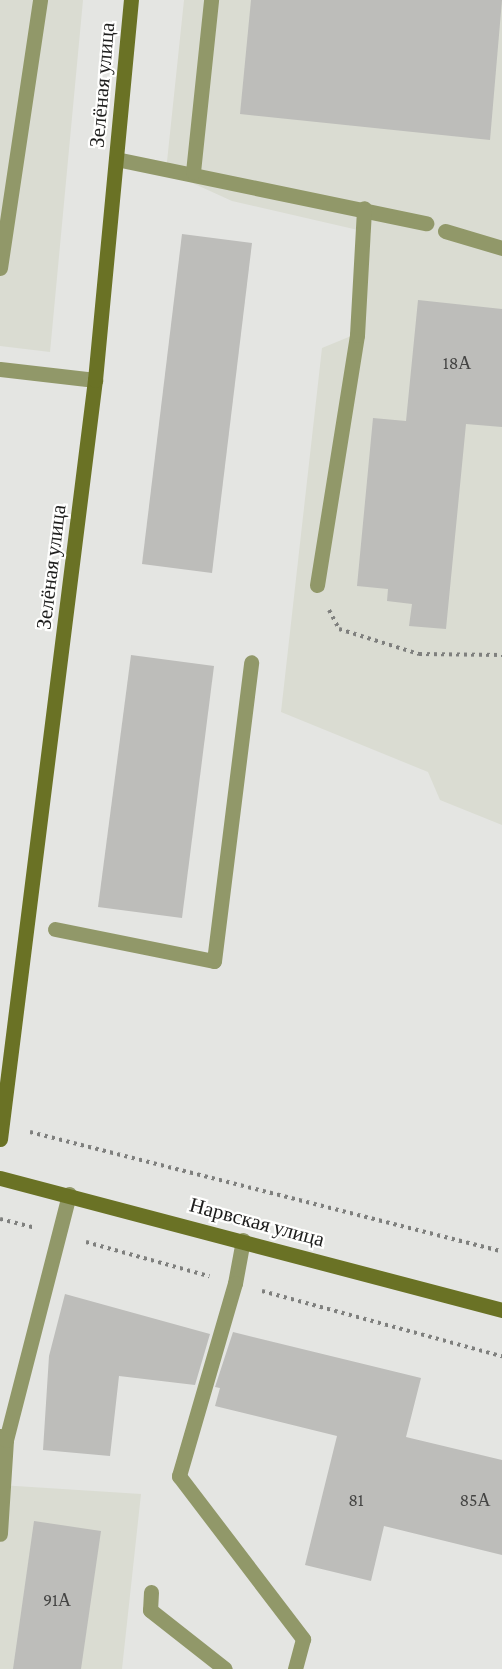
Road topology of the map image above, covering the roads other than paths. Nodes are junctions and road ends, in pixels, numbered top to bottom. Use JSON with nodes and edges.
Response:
{"nodes":[{"id":1,"x":40,"y":0,"type":"edge"},
{"id":2,"x":131,"y":0,"type":"edge"},
{"id":3,"x":211,"y":0,"type":"edge"},
{"id":4,"x":116,"y":159,"type":"junction"},
{"id":5,"x":193,"y":172,"type":"junction"},
{"id":6,"x":364,"y":208,"type":"junction"},
{"id":7,"x":426,"y":223,"type":"dead end"},
{"id":8,"x":445,"y":231,"type":"dead end"},
{"id":9,"x":502,"y":248,"type":"edge"},
{"id":10,"x":0,"y":268,"type":"edge"},
{"id":11,"x":0,"y":369,"type":"edge"},
{"id":12,"x":95,"y":380,"type":"junction"},
{"id":13,"x":317,"y":585,"type":"road end"},
{"id":14,"x":251,"y":662,"type":"dead end"},
{"id":15,"x":55,"y":928,"type":"dead end"},
{"id":16,"x":0,"y":1139,"type":"edge"},
{"id":17,"x":0,"y":1178,"type":"edge"},
{"id":18,"x":69,"y":1194,"type":"junction"},
{"id":19,"x":243,"y":1240,"type":"junction"},
{"id":20,"x":502,"y":1310,"type":"edge"},
{"id":21,"x":3,"y":1438,"type":"edge"},
{"id":22,"x":0,"y":1534,"type":"edge"},
{"id":23,"x":151,"y":1592,"type":"dead end"},
{"id":24,"x":225,"y":1669,"type":"edge"},
{"id":25,"x":295,"y":1669,"type":"edge"}],
"edges":[{"from":1,"to":10,"type":"street"},
{"from":2,"to":4,"type":"street","name":"Зелёная улица"},
{"from":3,"to":5,"type":"street"},
{"from":4,"to":5,"type":"street"},
{"from":4,"to":12,"type":"street","name":"Зелёная улица"},
{"from":5,"to":6,"type":"street"},
{"from":6,"to":7,"type":"street"},
{"from":6,"to":13,"type":"street"},
{"from":8,"to":9,"type":"street"},
{"from":11,"to":12,"type":"street"},
{"from":12,"to":16,"type":"street","name":"Зелёная улица"},
{"from":14,"to":15,"type":"street"},
{"from":17,"to":18,"type":"street","name":"Нарвская улица"},
{"from":18,"to":19,"type":"street","name":"Нарвская улица"},
{"from":18,"to":21,"type":"street"},
{"from":19,"to":20,"type":"street","name":"Нарвская улица"},
{"from":19,"to":25,"type":"street"},
{"from":21,"to":22,"type":"street"},
{"from":23,"to":24,"type":"street"}]}
